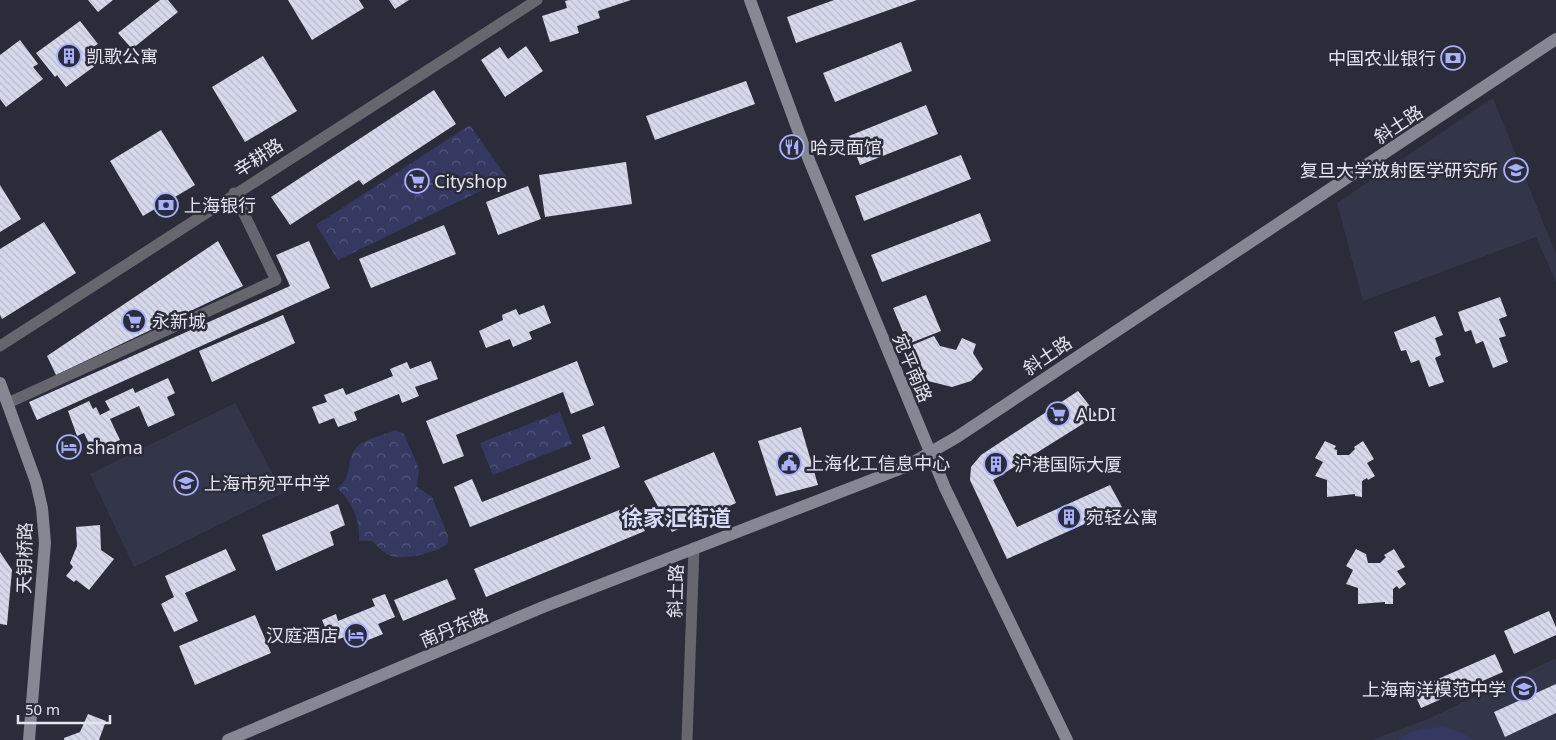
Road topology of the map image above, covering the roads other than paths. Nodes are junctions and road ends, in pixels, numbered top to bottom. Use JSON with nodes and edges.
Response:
{"nodes":[{"id":1,"x":537,"y":0,"type":"edge"},
{"id":2,"x":750,"y":0,"type":"edge"},
{"id":3,"x":1556,"y":39,"type":"edge"},
{"id":4,"x":234,"y":193,"type":"junction"},
{"id":5,"x":0,"y":346,"type":"edge"},
{"id":6,"x":0,"y":383,"type":"edge"},
{"id":7,"x":8,"y":403,"type":"junction"},
{"id":8,"x":930,"y":452,"type":"junction"},
{"id":9,"x":694,"y":548,"type":"junction"},
{"id":10,"x":29,"y":740,"type":"edge"},
{"id":11,"x":228,"y":740,"type":"edge"},
{"id":12,"x":687,"y":740,"type":"edge"},
{"id":13,"x":1067,"y":740,"type":"edge"}],
"edges":[{"from":1,"to":4,"type":"street","name":"辛耕路"},
{"from":2,"to":8,"type":"main road","name":"宛平南路"},
{"from":3,"to":8,"type":"main road","name":"斜土路"},
{"from":4,"to":5,"type":"street","name":"辛耕路"},
{"from":4,"to":7,"type":"street"},
{"from":6,"to":7,"type":"main road","name":"天钥桥路"},
{"from":7,"to":10,"type":"main road","name":"天钥桥路"},
{"from":8,"to":9,"type":"main road","name":"斜土路"},
{"from":8,"to":13,"type":"main road","name":"宛平南路"},
{"from":9,"to":11,"type":"main road","name":"南丹东路"},
{"from":9,"to":12,"type":"street","name":"斜土路"}]}
